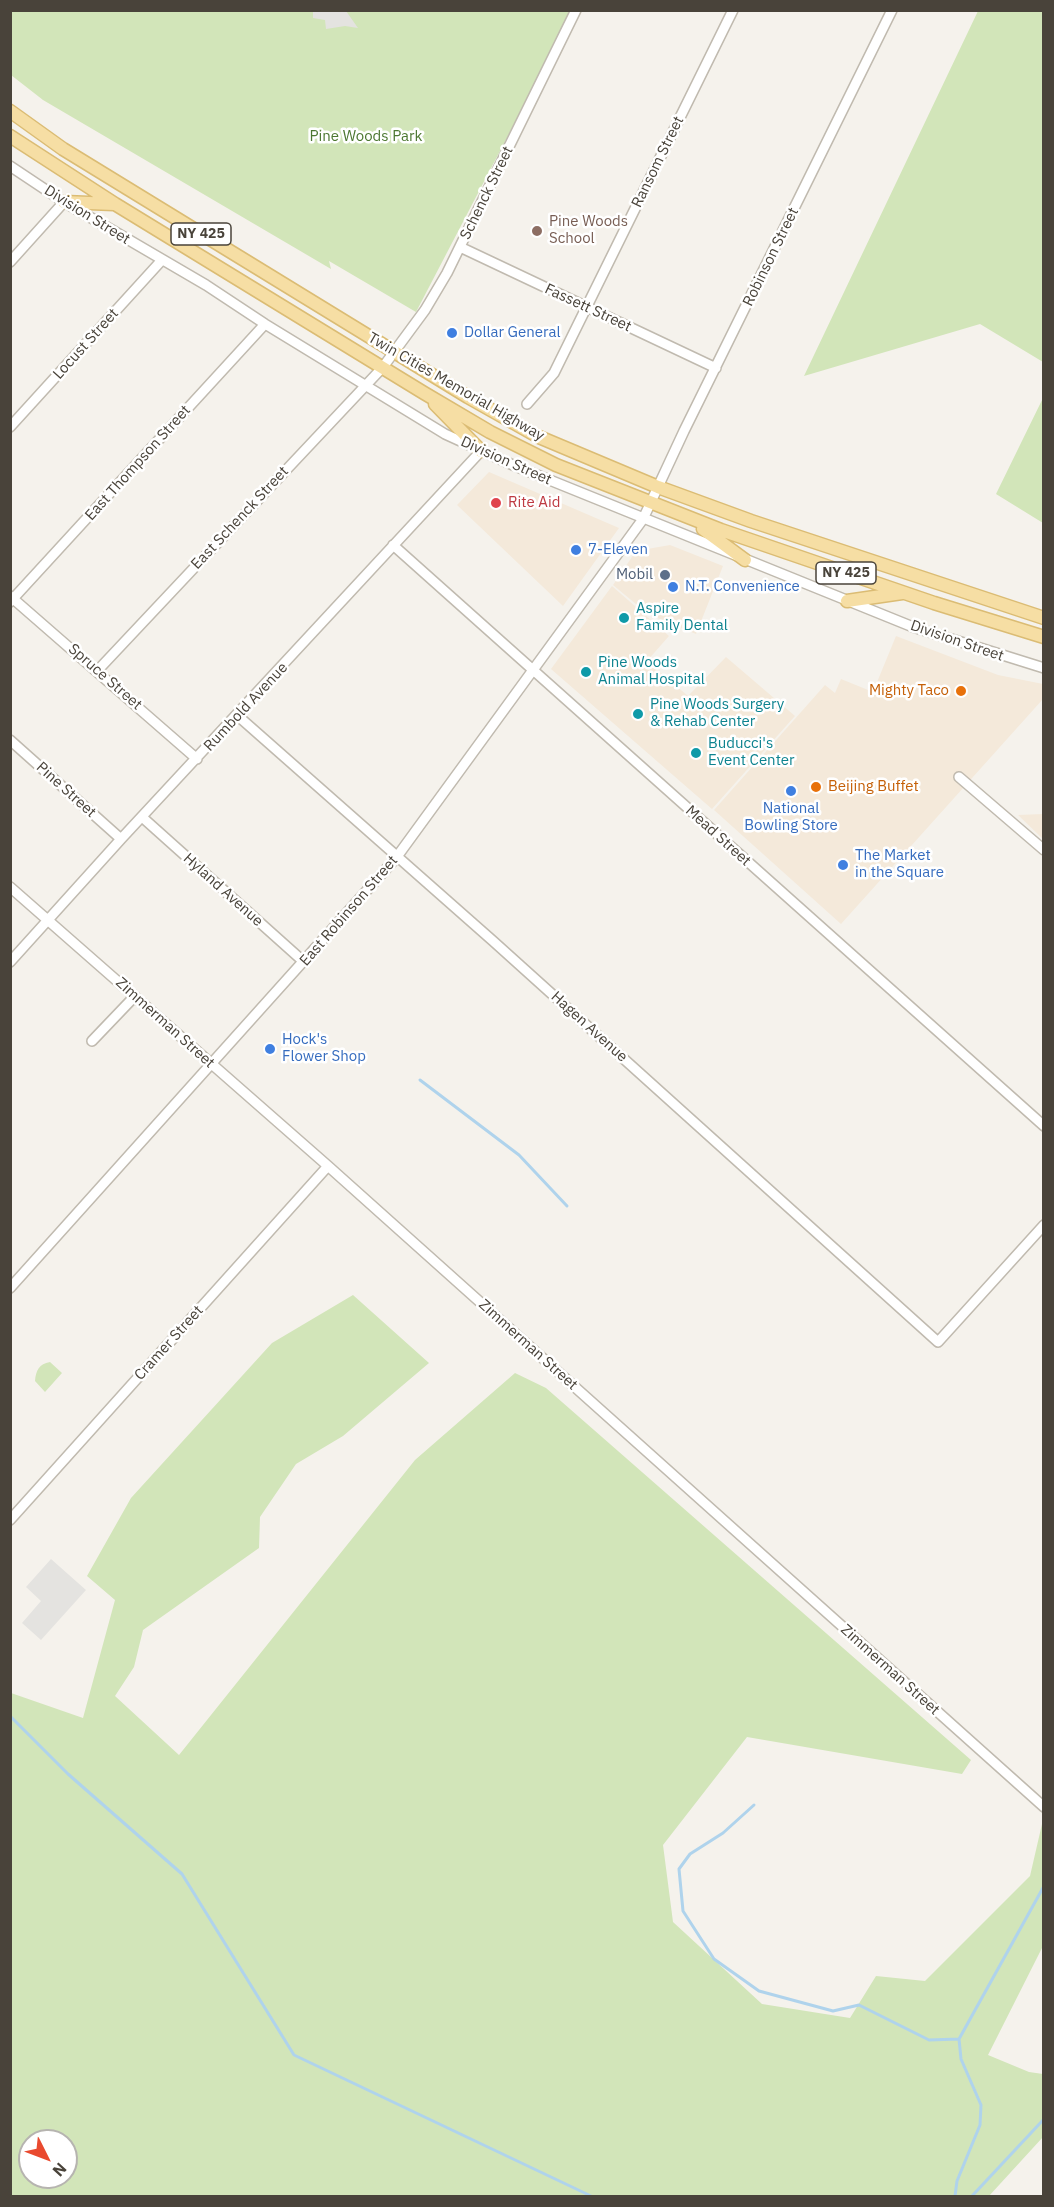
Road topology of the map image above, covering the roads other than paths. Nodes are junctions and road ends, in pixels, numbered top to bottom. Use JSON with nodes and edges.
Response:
{"nodes":[{"id":1,"x":576,"y":10,"type":"edge"},
{"id":2,"x":733,"y":10,"type":"edge"},
{"id":3,"x":892,"y":10,"type":"edge"},
{"id":4,"x":10,"y":111,"type":"edge"},
{"id":5,"x":10,"y":136,"type":"edge"},
{"id":6,"x":10,"y":166,"type":"edge"},
{"id":7,"x":64,"y":202,"type":"junction"},
{"id":8,"x":115,"y":204,"type":"junction"},
{"id":9,"x":460,"y":247,"type":"junction"},
{"id":10,"x":161,"y":261,"type":"junction"},
{"id":11,"x":10,"y":262,"type":"edge"},
{"id":12,"x":587,"y":308,"type":"junction"},
{"id":13,"x":265,"y":324,"type":"junction"},
{"id":14,"x":394,"y":352,"type":"junction"},
{"id":15,"x":383,"y":367,"type":"junction"},
{"id":16,"x":716,"y":368,"type":"junction"},
{"id":17,"x":365,"y":385,"type":"junction"},
{"id":18,"x":424,"y":393,"type":"junction"},
{"id":19,"x":527,"y":404,"type":"dead end"},
{"id":20,"x":10,"y":427,"type":"edge"},
{"id":21,"x":482,"y":452,"type":"junction"},
{"id":22,"x":658,"y":487,"type":"junction"},
{"id":23,"x":650,"y":504,"type":"junction"},
{"id":24,"x":685,"y":517,"type":"junction"},
{"id":25,"x":644,"y":519,"type":"junction"},
{"id":26,"x":393,"y":545,"type":"junction"},
{"id":27,"x":745,"y":560,"type":"junction"},
{"id":28,"x":906,"y":593,"type":"junction"},
{"id":29,"x":12,"y":599,"type":"edge"},
{"id":30,"x":847,"y":601,"type":"junction"},
{"id":31,"x":1044,"y":618,"type":"edge"},
{"id":32,"x":1044,"y":637,"type":"edge"},
{"id":33,"x":1044,"y":668,"type":"edge"},
{"id":34,"x":98,"y":670,"type":"junction"},
{"id":35,"x":533,"y":671,"type":"junction"},
{"id":36,"x":238,"y":716,"type":"junction"},
{"id":37,"x":10,"y":740,"type":"edge"},
{"id":38,"x":197,"y":759,"type":"junction"},
{"id":39,"x":959,"y":777,"type":"dead end"},
{"id":40,"x":142,"y":817,"type":"junction"},
{"id":41,"x":121,"y":839,"type":"junction"},
{"id":42,"x":1044,"y":850,"type":"edge"},
{"id":43,"x":396,"y":858,"type":"junction"},
{"id":44,"x":10,"y":887,"type":"edge"},
{"id":45,"x":48,"y":920,"type":"junction"},
{"id":46,"x":10,"y":962,"type":"edge"},
{"id":47,"x":304,"y":962,"type":"junction"},
{"id":48,"x":135,"y":996,"type":"junction"},
{"id":49,"x":92,"y":1041,"type":"dead end"},
{"id":50,"x":211,"y":1064,"type":"junction"},
{"id":51,"x":1044,"y":1126,"type":"edge"},
{"id":52,"x":328,"y":1166,"type":"junction"},
{"id":53,"x":1044,"y":1225,"type":"edge"},
{"id":54,"x":10,"y":1288,"type":"edge"},
{"id":55,"x":10,"y":1520,"type":"edge"},
{"id":56,"x":1044,"y":1807,"type":"edge"}],
"edges":[{"from":1,"to":9,"type":"street","name":"Schenck Street"},
{"from":2,"to":12,"type":"street","name":"Ransom Street"},
{"from":3,"to":16,"type":"street","name":"Robinson Street"},
{"from":4,"to":14,"type":"main road","name":"Twin Cities Memorial Highway","number":"NY 425"},
{"from":5,"to":8,"type":"main road","name":"Twin Cities Memorial Highway","number":"NY 425"},
{"from":6,"to":7,"type":"street","name":"Division Street"},
{"from":7,"to":8,"type":"main road"},
{"from":7,"to":10,"type":"street","name":"Division Street"},
{"from":7,"to":11,"type":"street"},
{"from":8,"to":15,"type":"main road","name":"Twin Cities Memorial Highway","number":"NY 425"},
{"from":9,"to":12,"type":"street","name":"Fassett Street"},
{"from":9,"to":14,"type":"street","name":"Schenck Street"},
{"from":10,"to":13,"type":"street","name":"Division Street"},
{"from":10,"to":20,"type":"street","name":"Locust Street"},
{"from":12,"to":16,"type":"street","name":"Fassett Street"},
{"from":12,"to":19,"type":"street","name":"Ransom Street"},
{"from":13,"to":17,"type":"street","name":"Division Street"},
{"from":13,"to":29,"type":"street","name":"East Thompson Street"},
{"from":14,"to":15,"type":"street","name":"Schenck Street"},
{"from":14,"to":22,"type":"main road","name":"Twin Cities Memorial Highway","number":"NY 425"},
{"from":15,"to":17,"type":"street","name":"East Schenck Street"},
{"from":15,"to":18,"type":"main road","name":"Twin Cities Memorial Highway","number":"NY 425"},
{"from":16,"to":22,"type":"street","name":"Robinson Street"},
{"from":17,"to":21,"type":"street","name":"Division Street"},
{"from":17,"to":34,"type":"street","name":"East Schenck Street"},
{"from":18,"to":21,"type":"main road"},
{"from":18,"to":23,"type":"main road","name":"Twin Cities Memorial Highway","number":"NY 425"},
{"from":21,"to":25,"type":"street","name":"Division Street"},
{"from":21,"to":26,"type":"street","name":"Rumbold Avenue"},
{"from":22,"to":23,"type":"street","name":"Robinson Street"},
{"from":22,"to":31,"type":"main road","name":"Twin Cities Memorial Highway","number":"NY 425"},
{"from":23,"to":24,"type":"main road","name":"Twin Cities Memorial Highway","number":"NY 425"},
{"from":23,"to":25,"type":"street","name":"East Robinson Street"},
{"from":24,"to":27,"type":"main road"},
{"from":24,"to":28,"type":"main road","name":"Twin Cities Memorial Highway","number":"NY 425"},
{"from":25,"to":27,"type":"street","name":"Division Street"},
{"from":25,"to":35,"type":"street","name":"East Robinson Street"},
{"from":26,"to":35,"type":"street","name":"Mead Street"},
{"from":26,"to":36,"type":"street","name":"Rumbold Avenue"},
{"from":27,"to":30,"type":"street","name":"Division Street"},
{"from":28,"to":30,"type":"main road"},
{"from":28,"to":32,"type":"main road","name":"Twin Cities Memorial Highway","number":"NY 425"},
{"from":29,"to":34,"type":"street","name":"Spruce Street"},
{"from":30,"to":33,"type":"street","name":"Division Street"},
{"from":34,"to":38,"type":"street","name":"Spruce Street"},
{"from":35,"to":43,"type":"street","name":"East Robinson Street"},
{"from":35,"to":51,"type":"street","name":"Mead Street"},
{"from":36,"to":38,"type":"street","name":"Rumbold Avenue"},
{"from":36,"to":43,"type":"street","name":"Hagen Avenue"},
{"from":37,"to":41,"type":"street","name":"Pine Street"},
{"from":38,"to":40,"type":"street","name":"Rumbold Avenue"},
{"from":39,"to":42,"type":"street"},
{"from":40,"to":41,"type":"street","name":"Rumbold Avenue"},
{"from":40,"to":47,"type":"street","name":"Hyland Avenue"},
{"from":41,"to":45,"type":"street","name":"Rumbold Avenue"},
{"from":43,"to":47,"type":"street","name":"East Robinson Street"},
{"from":43,"to":53,"type":"street","name":"Hagen Avenue"},
{"from":44,"to":45,"type":"street","name":"Zimmerman Street"},
{"from":45,"to":46,"type":"street","name":"Rumbold Avenue"},
{"from":45,"to":48,"type":"street","name":"Zimmerman Street"},
{"from":47,"to":50,"type":"street","name":"East Robinson Street"},
{"from":48,"to":49,"type":"street"},
{"from":48,"to":50,"type":"street","name":"Zimmerman Street"},
{"from":50,"to":52,"type":"street","name":"Zimmerman Street"},
{"from":50,"to":54,"type":"street","name":"East Robinson Street"},
{"from":52,"to":55,"type":"street","name":"Cramer Street"},
{"from":52,"to":56,"type":"street","name":"Zimmerman Street"}]}
